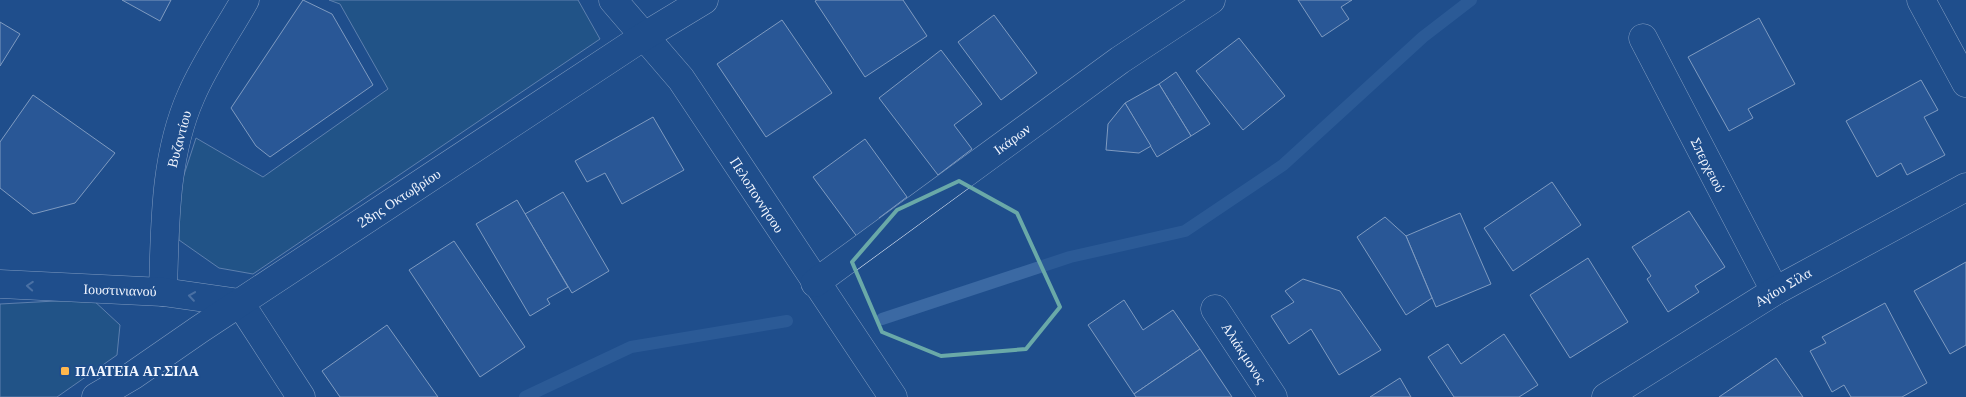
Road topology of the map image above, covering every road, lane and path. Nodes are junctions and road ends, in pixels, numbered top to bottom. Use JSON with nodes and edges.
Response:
{"nodes":[{"id":1,"x":245,"y":0,"type":"edge"},
{"id":2,"x":613,"y":0,"type":"edge"},
{"id":3,"x":704,"y":0,"type":"edge"},
{"id":4,"x":1211,"y":0,"type":"edge"},
{"id":5,"x":1921,"y":0,"type":"edge"},
{"id":6,"x":643,"y":37,"type":"junction"},
{"id":7,"x":1643,"y":38,"type":"dead end"},
{"id":8,"x":1966,"y":83,"type":"edge"},
{"id":9,"x":1966,"y":186,"type":"edge"},
{"id":10,"x":815,"y":283,"type":"junction"},
{"id":11,"x":0,"y":284,"type":"edge"},
{"id":12,"x":1775,"y":291,"type":"junction"},
{"id":13,"x":163,"y":292,"type":"junction"},
{"id":14,"x":240,"y":303,"type":"junction"},
{"id":15,"x":1215,"y":308,"type":"dead end"},
{"id":16,"x":96,"y":397,"type":"edge"},
{"id":17,"x":301,"y":397,"type":"edge"},
{"id":18,"x":893,"y":397,"type":"edge"},
{"id":19,"x":1273,"y":397,"type":"edge"},
{"id":20,"x":1606,"y":397,"type":"edge"}],
"edges":[{"from":1,"to":13,"type":"street","name":"Βυζαντίου"},
{"from":2,"to":6,"type":"street","name":"Πελοποννήσου"},
{"from":3,"to":6,"type":"street","name":"28ης Οκτωβρίου"},
{"from":4,"to":10,"type":"street","name":"Ικάρων"},
{"from":5,"to":8,"type":"street"},
{"from":6,"to":10,"type":"street","name":"Πελοποννήσου"},
{"from":6,"to":14,"type":"street","name":"28ης Οκτωβρίου"},
{"from":7,"to":12,"type":"street","name":"Σπερχειού"},
{"from":9,"to":12,"type":"street","name":"Αγίου Σίλα"},
{"from":10,"to":18,"type":"street","name":"Πελοποννήσου"},
{"from":13,"to":11,"type":"street","name":"Ιουστινιανού","one_way":true},
{"from":12,"to":20,"type":"street","name":"Αγίου Σίλα"},
{"from":14,"to":13,"type":"street","name":"Ιουστινιανού","one_way":true},
{"from":14,"to":16,"type":"street","name":"28ης Οκτωβρίου"},
{"from":14,"to":17,"type":"street"},
{"from":15,"to":19,"type":"street","name":"Αλιάκμονος"}]}
